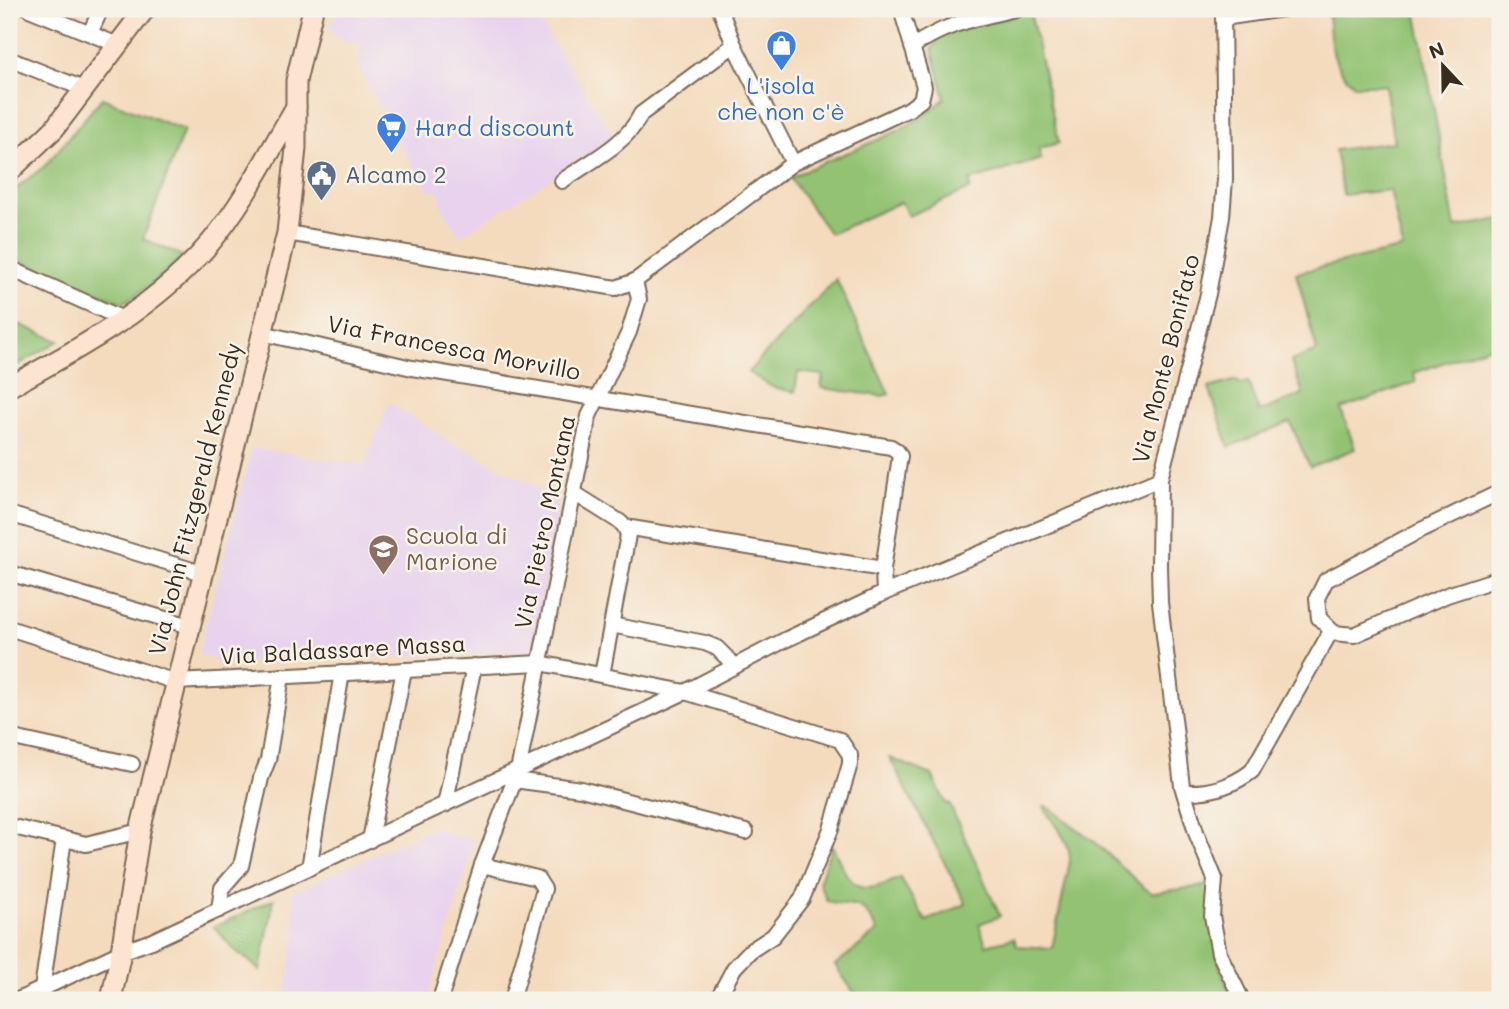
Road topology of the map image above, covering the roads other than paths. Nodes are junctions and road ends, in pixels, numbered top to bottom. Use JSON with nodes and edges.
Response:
{"nodes":[{"id":1,"x":29,"y":9,"type":"edge"},
{"id":2,"x":101,"y":9,"type":"edge"},
{"id":3,"x":145,"y":9,"type":"edge"},
{"id":4,"x":313,"y":9,"type":"edge"},
{"id":5,"x":722,"y":9,"type":"edge"},
{"id":6,"x":901,"y":9,"type":"edge"},
{"id":7,"x":1014,"y":9,"type":"edge"},
{"id":8,"x":1284,"y":9,"type":"edge"},
{"id":9,"x":1223,"y":13,"type":"edge"},
{"id":10,"x":90,"y":33,"type":"junction"},
{"id":11,"x":118,"y":45,"type":"junction"},
{"id":12,"x":734,"y":45,"type":"junction"},
{"id":13,"x":912,"y":47,"type":"junction"},
{"id":14,"x":9,"y":60,"type":"edge"},
{"id":15,"x":84,"y":89,"type":"junction"},
{"id":16,"x":297,"y":107,"type":"junction"},
{"id":17,"x":793,"y":163,"type":"junction"},
{"id":18,"x":9,"y":171,"type":"edge"},
{"id":19,"x":562,"y":181,"type":"dead end"},
{"id":20,"x":287,"y":233,"type":"junction"},
{"id":21,"x":9,"y":268,"type":"edge"},
{"id":22,"x":635,"y":281,"type":"junction"},
{"id":23,"x":123,"y":319,"type":"junction"},
{"id":24,"x":262,"y":333,"type":"junction"},
{"id":25,"x":9,"y":387,"type":"edge"},
{"id":26,"x":598,"y":398,"type":"junction"},
{"id":27,"x":1160,"y":480,"type":"junction"},
{"id":28,"x":1500,"y":492,"type":"edge"},
{"id":29,"x":574,"y":493,"type":"junction"},
{"id":30,"x":9,"y":514,"type":"edge"},
{"id":31,"x":625,"y":527,"type":"junction"},
{"id":32,"x":883,"y":569,"type":"junction"},
{"id":33,"x":9,"y":573,"type":"edge"},
{"id":34,"x":202,"y":573,"type":"junction"},
{"id":35,"x":1500,"y":578,"type":"edge"},
{"id":36,"x":884,"y":593,"type":"junction"},
{"id":37,"x":611,"y":625,"type":"junction"},
{"id":38,"x":189,"y":626,"type":"junction"},
{"id":39,"x":9,"y":628,"type":"edge"},
{"id":40,"x":1331,"y":631,"type":"junction"},
{"id":41,"x":540,"y":663,"type":"junction"},
{"id":42,"x":474,"y":666,"type":"junction"},
{"id":43,"x":735,"y":666,"type":"junction"},
{"id":44,"x":404,"y":670,"type":"junction"},
{"id":45,"x":342,"y":673,"type":"junction"},
{"id":46,"x":602,"y":675,"type":"junction"},
{"id":47,"x":282,"y":676,"type":"junction"},
{"id":48,"x":176,"y":682,"type":"junction"},
{"id":49,"x":685,"y":692,"type":"junction"},
{"id":50,"x":9,"y":737,"type":"edge"},
{"id":51,"x":132,"y":764,"type":"dead end"},
{"id":52,"x":516,"y":776,"type":"junction"},
{"id":53,"x":1184,"y":792,"type":"junction"},
{"id":54,"x":444,"y":805,"type":"junction"},
{"id":55,"x":9,"y":826,"type":"edge"},
{"id":56,"x":140,"y":831,"type":"junction"},
{"id":57,"x":746,"y":832,"type":"dead end"},
{"id":58,"x":64,"y":839,"type":"junction"},
{"id":59,"x":370,"y":839,"type":"junction"},
{"id":60,"x":482,"y":865,"type":"junction"},
{"id":61,"x":309,"y":868,"type":"junction"},
{"id":62,"x":219,"y":910,"type":"junction"},
{"id":63,"x":121,"y":952,"type":"junction"},
{"id":64,"x":42,"y":989,"type":"junction"},
{"id":65,"x":18,"y":1000,"type":"edge"},
{"id":66,"x":111,"y":1000,"type":"edge"},
{"id":67,"x":440,"y":1000,"type":"edge"},
{"id":68,"x":512,"y":1000,"type":"edge"},
{"id":69,"x":717,"y":1000,"type":"edge"},
{"id":70,"x":1242,"y":1000,"type":"edge"}],
"edges":[{"from":1,"to":10,"type":"street"},
{"from":2,"to":10,"type":"street"},
{"from":3,"to":11,"type":"street"},
{"from":4,"to":16,"type":"street","name":"Via John Fitzgerald Kennedy"},
{"from":5,"to":12,"type":"street"},
{"from":6,"to":13,"type":"street"},
{"from":7,"to":13,"type":"street"},
{"from":8,"to":9,"type":"street"},
{"from":9,"to":27,"type":"street","name":"Via Monte Bonifato"},
{"from":10,"to":11,"type":"street"},
{"from":11,"to":15,"type":"street"},
{"from":12,"to":17,"type":"street"},
{"from":12,"to":19,"type":"street"},
{"from":13,"to":17,"type":"street"},
{"from":14,"to":15,"type":"street"},
{"from":15,"to":18,"type":"street"},
{"from":16,"to":20,"type":"street","name":"Via John Fitzgerald Kennedy"},
{"from":16,"to":23,"type":"street"},
{"from":17,"to":22,"type":"street"},
{"from":20,"to":22,"type":"street"},
{"from":20,"to":24,"type":"street","name":"Via John Fitzgerald Kennedy"},
{"from":21,"to":23,"type":"street"},
{"from":22,"to":26,"type":"street","name":"Via Pietro Montana"},
{"from":23,"to":25,"type":"street"},
{"from":24,"to":26,"type":"street","name":"Via Francesca Morvillo"},
{"from":24,"to":34,"type":"street","name":"Via John Fitzgerald Kennedy"},
{"from":26,"to":29,"type":"street","name":"Via Pietro Montana"},
{"from":26,"to":32,"type":"street","name":"Via Francesca Morvillo"},
{"from":27,"to":36,"type":"street"},
{"from":27,"to":53,"type":"street","name":"Via Monte Bonifato"},
{"from":28,"to":40,"type":"street"},
{"from":29,"to":31,"type":"street"},
{"from":29,"to":41,"type":"street","name":"Via Pietro Montana"},
{"from":30,"to":34,"type":"street"},
{"from":31,"to":32,"type":"street"},
{"from":31,"to":37,"type":"street"},
{"from":32,"to":36,"type":"street"},
{"from":33,"to":38,"type":"street"},
{"from":34,"to":38,"type":"street","name":"Via John Fitzgerald Kennedy"},
{"from":35,"to":40,"type":"street"},
{"from":36,"to":43,"type":"street"},
{"from":37,"to":43,"type":"street"},
{"from":37,"to":46,"type":"street"},
{"from":38,"to":48,"type":"street","name":"Via John Fitzgerald Kennedy"},
{"from":39,"to":48,"type":"street","name":"Via Baldassare Massa"},
{"from":40,"to":53,"type":"street"},
{"from":41,"to":42,"type":"street","name":"Via Baldassare Massa"},
{"from":41,"to":46,"type":"street","name":"Via Baldassare Massa"},
{"from":41,"to":52,"type":"street","name":"Via Pietro Montana"},
{"from":42,"to":44,"type":"street","name":"Via Baldassare Massa"},
{"from":42,"to":54,"type":"street"},
{"from":43,"to":49,"type":"street"},
{"from":44,"to":45,"type":"street","name":"Via Baldassare Massa"},
{"from":44,"to":59,"type":"street"},
{"from":45,"to":47,"type":"street","name":"Via Baldassare Massa"},
{"from":45,"to":61,"type":"street"},
{"from":46,"to":49,"type":"street","name":"Via Baldassare Massa"},
{"from":47,"to":48,"type":"street","name":"Via Baldassare Massa"},
{"from":47,"to":62,"type":"street"},
{"from":48,"to":56,"type":"street","name":"Via John Fitzgerald Kennedy"},
{"from":49,"to":52,"type":"street"},
{"from":49,"to":69,"type":"street","name":"Via Baldassare Massa"},
{"from":50,"to":51,"type":"street"},
{"from":52,"to":54,"type":"street"},
{"from":52,"to":57,"type":"street"},
{"from":52,"to":60,"type":"street","name":"Via Pietro Montana"},
{"from":53,"to":70,"type":"street","name":"Via Monte Bonifato"},
{"from":54,"to":59,"type":"street"},
{"from":55,"to":58,"type":"street"},
{"from":56,"to":58,"type":"street"},
{"from":56,"to":63,"type":"street","name":"Via John Fitzgerald Kennedy"},
{"from":58,"to":64,"type":"street"},
{"from":59,"to":61,"type":"street"},
{"from":60,"to":67,"type":"street","name":"Via Pietro Montana"},
{"from":60,"to":68,"type":"street"},
{"from":61,"to":62,"type":"street"},
{"from":62,"to":63,"type":"street"},
{"from":63,"to":64,"type":"street"},
{"from":63,"to":66,"type":"street","name":"Via John Fitzgerald Kennedy"},
{"from":64,"to":65,"type":"street"}]}
